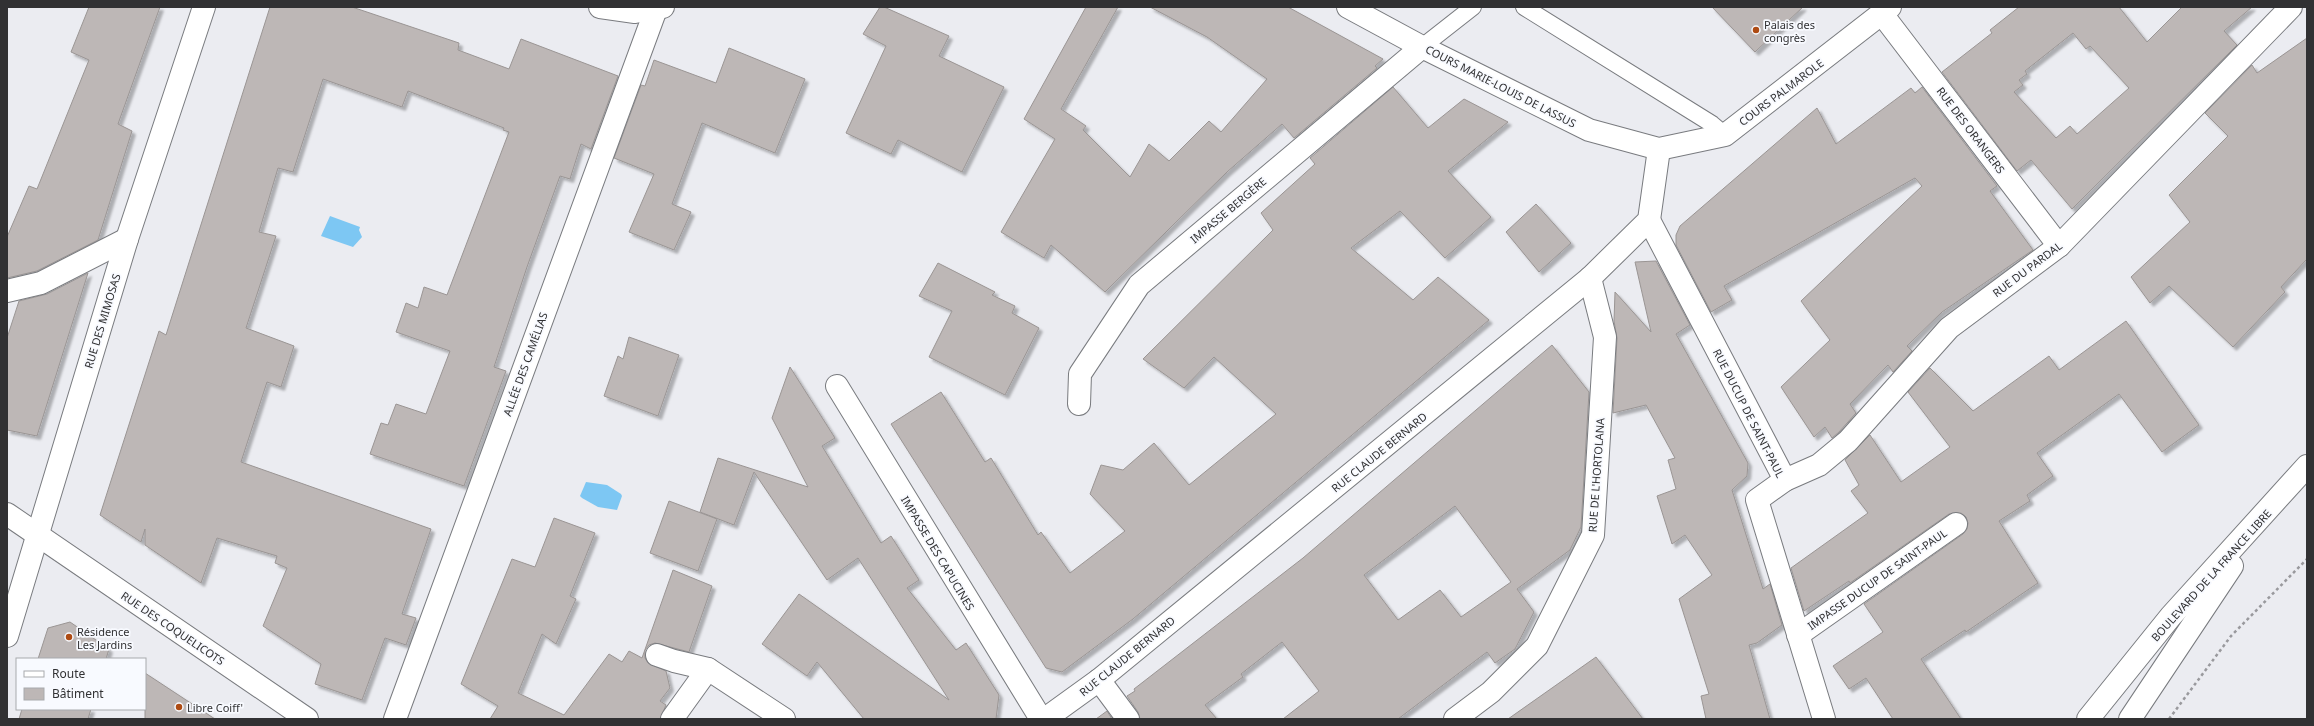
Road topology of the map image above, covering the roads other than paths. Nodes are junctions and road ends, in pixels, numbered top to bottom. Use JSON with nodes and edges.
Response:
{"nodes":[{"id":1,"x":204,"y":7,"type":"edge"},
{"id":2,"x":600,"y":7,"type":"edge"},
{"id":3,"x":1348,"y":7,"type":"edge"},
{"id":4,"x":1473,"y":7,"type":"edge"},
{"id":5,"x":1524,"y":7,"type":"edge"},
{"id":6,"x":2291,"y":7,"type":"edge"},
{"id":7,"x":660,"y":8,"type":"edge"},
{"id":8,"x":1886,"y":10,"type":"edge"},
{"id":9,"x":1422,"y":47,"type":"junction"},
{"id":10,"x":1725,"y":134,"type":"junction"},
{"id":11,"x":1659,"y":149,"type":"junction"},
{"id":12,"x":1648,"y":220,"type":"junction"},
{"id":13,"x":127,"y":239,"type":"junction"},
{"id":14,"x":2060,"y":246,"type":"junction"},
{"id":15,"x":1590,"y":278,"type":"junction"},
{"id":16,"x":7,"y":292,"type":"edge"},
{"id":17,"x":837,"y":386,"type":"dead end"},
{"id":18,"x":1079,"y":404,"type":"dead end"},
{"id":19,"x":2307,"y":466,"type":"edge"},
{"id":20,"x":1785,"y":480,"type":"junction"},
{"id":21,"x":2273,"y":505,"type":"junction"},
{"id":22,"x":7,"y":514,"type":"edge"},
{"id":23,"x":1956,"y":524,"type":"dead end"},
{"id":24,"x":38,"y":537,"type":"junction"},
{"id":25,"x":1798,"y":635,"type":"junction"},
{"id":26,"x":7,"y":636,"type":"edge"},
{"id":27,"x":657,"y":655,"type":"dead end"},
{"id":28,"x":708,"y":669,"type":"junction"},
{"id":29,"x":1099,"y":680,"type":"junction"},
{"id":30,"x":307,"y":719,"type":"edge"},
{"id":31,"x":394,"y":719,"type":"edge"},
{"id":32,"x":672,"y":719,"type":"edge"},
{"id":33,"x":784,"y":719,"type":"edge"},
{"id":34,"x":1041,"y":719,"type":"edge"},
{"id":35,"x":1045,"y":719,"type":"edge"},
{"id":36,"x":1128,"y":719,"type":"edge"},
{"id":37,"x":1455,"y":719,"type":"edge"},
{"id":38,"x":1824,"y":719,"type":"edge"},
{"id":39,"x":2088,"y":719,"type":"edge"},
{"id":40,"x":2130,"y":719,"type":"edge"}],
"edges":[{"from":1,"to":13,"type":"street","name":"RUE DES MIMOSAS"},
{"from":2,"to":7,"type":"street"},
{"from":3,"to":9,"type":"street","name":"COURS MARIE-LOUIS DE LASSUS"},
{"from":4,"to":9,"type":"lane"},
{"from":5,"to":10,"type":"lane"},
{"from":6,"to":14,"type":"street","name":"RUE DU PARDAL"},
{"from":7,"to":31,"type":"street","name":"ALLÉE DES CAMÉLIAS"},
{"from":8,"to":10,"type":"street","name":"COURS PALMAROLE"},
{"from":8,"to":14,"type":"street","name":"RUE DES ORANGERS"},
{"from":9,"to":11,"type":"street","name":"COURS MARIE-LOUIS DE LASSUS"},
{"from":9,"to":18,"type":"street","name":"IMPASSE BERGÈRE"},
{"from":10,"to":11,"type":"street","name":"COURS PALMAROLE"},
{"from":11,"to":12,"type":"street"},
{"from":12,"to":15,"type":"street","name":"RUE CLAUDE BERNARD"},
{"from":12,"to":20,"type":"street","name":"RUE DUCUP DE SAINT-PAUL"},
{"from":13,"to":16,"type":"street"},
{"from":13,"to":24,"type":"street","name":"RUE DES MIMOSAS"},
{"from":14,"to":20,"type":"street","name":"RUE DU PARDAL"},
{"from":15,"to":29,"type":"street","name":"RUE CLAUDE BERNARD"},
{"from":15,"to":37,"type":"street","name":"RUE DE L'HORTOLANA"},
{"from":17,"to":34,"type":"street","name":"IMPASSE DES CAPUCINES"},
{"from":19,"to":21,"type":"street","name":"BOULEVARD DE LA FRANCE LIBRE"},
{"from":20,"to":25,"type":"street","name":"RUE DUCUP DE SAINT-PAUL"},
{"from":21,"to":39,"type":"street","name":"BOULEVARD DE LA FRANCE LIBRE"},
{"from":21,"to":40,"type":"street","name":"BOULEVARD DE LA FRANCE LIBRE"},
{"from":22,"to":24,"type":"street","name":"RUE DES COQUELICOTS"},
{"from":23,"to":25,"type":"street","name":"IMPASSE DUCUP DE SAINT-PAUL"},
{"from":24,"to":26,"type":"street","name":"RUE DES MIMOSAS"},
{"from":24,"to":30,"type":"street","name":"RUE DES COQUELICOTS"},
{"from":25,"to":38,"type":"street","name":"RUE DUCUP DE SAINT-PAUL"},
{"from":27,"to":28,"type":"street"},
{"from":28,"to":32,"type":"street"},
{"from":28,"to":33,"type":"street"},
{"from":29,"to":35,"type":"street","name":"RUE CLAUDE BERNARD"},
{"from":29,"to":36,"type":"street"}]}
